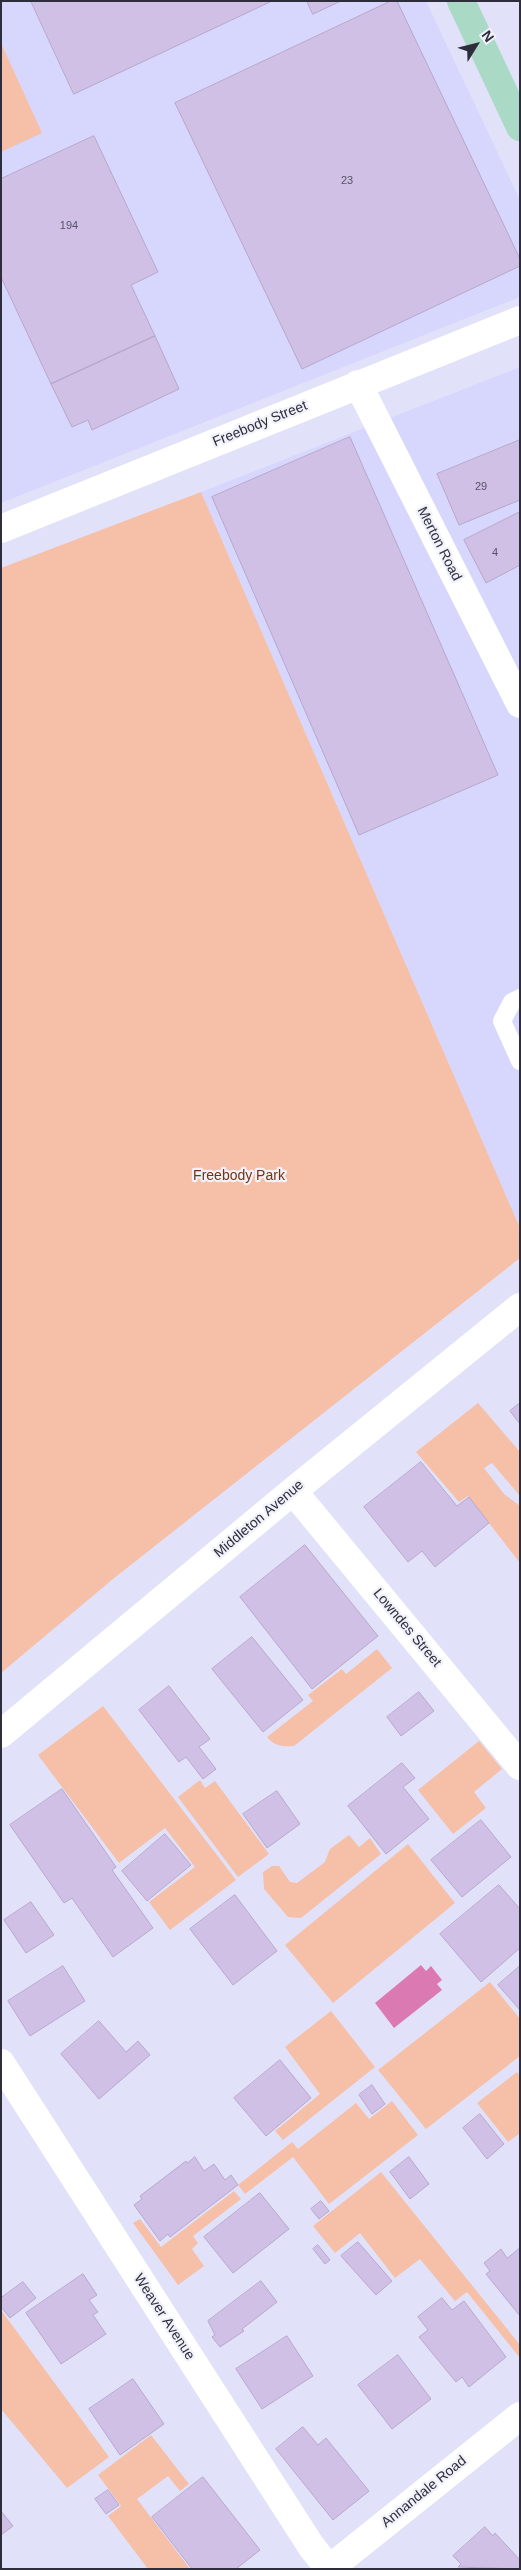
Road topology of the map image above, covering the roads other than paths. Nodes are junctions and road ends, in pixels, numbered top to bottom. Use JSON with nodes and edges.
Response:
{"nodes":[{"id":1,"x":460,"y":1,"type":"edge"},
{"id":2,"x":520,"y":128,"type":"edge"},
{"id":3,"x":520,"y":320,"type":"edge"},
{"id":4,"x":358,"y":384,"type":"junction"},
{"id":5,"x":1,"y":529,"type":"edge"},
{"id":6,"x":520,"y":704,"type":"edge"},
{"id":7,"x":520,"y":998,"type":"edge"},
{"id":8,"x":520,"y":1061,"type":"edge"},
{"id":9,"x":520,"y":1307,"type":"edge"},
{"id":10,"x":294,"y":1491,"type":"junction"},
{"id":11,"x":1,"y":1734,"type":"edge"},
{"id":12,"x":520,"y":1766,"type":"edge"},
{"id":13,"x":1,"y":2063,"type":"edge"},
{"id":14,"x":520,"y":2416,"type":"edge"},
{"id":15,"x":329,"y":2569,"type":"edge"}],
"edges":[{"from":1,"to":2,"type":"main road"},
{"from":3,"to":4,"type":"street","name":"Freebody Street"},
{"from":4,"to":5,"type":"street","name":"Freebody Street"},
{"from":4,"to":6,"type":"street","name":"Merton Road"},
{"from":7,"to":8,"type":"lane"},
{"from":9,"to":10,"type":"street","name":"Middleton Avenue"},
{"from":10,"to":11,"type":"street","name":"Middleton Avenue"},
{"from":10,"to":12,"type":"street","name":"Lowndes Street"},
{"from":13,"to":15,"type":"street","name":"Weaver Avenue"},
{"from":14,"to":15,"type":"street","name":"Annandale Road"}]}
